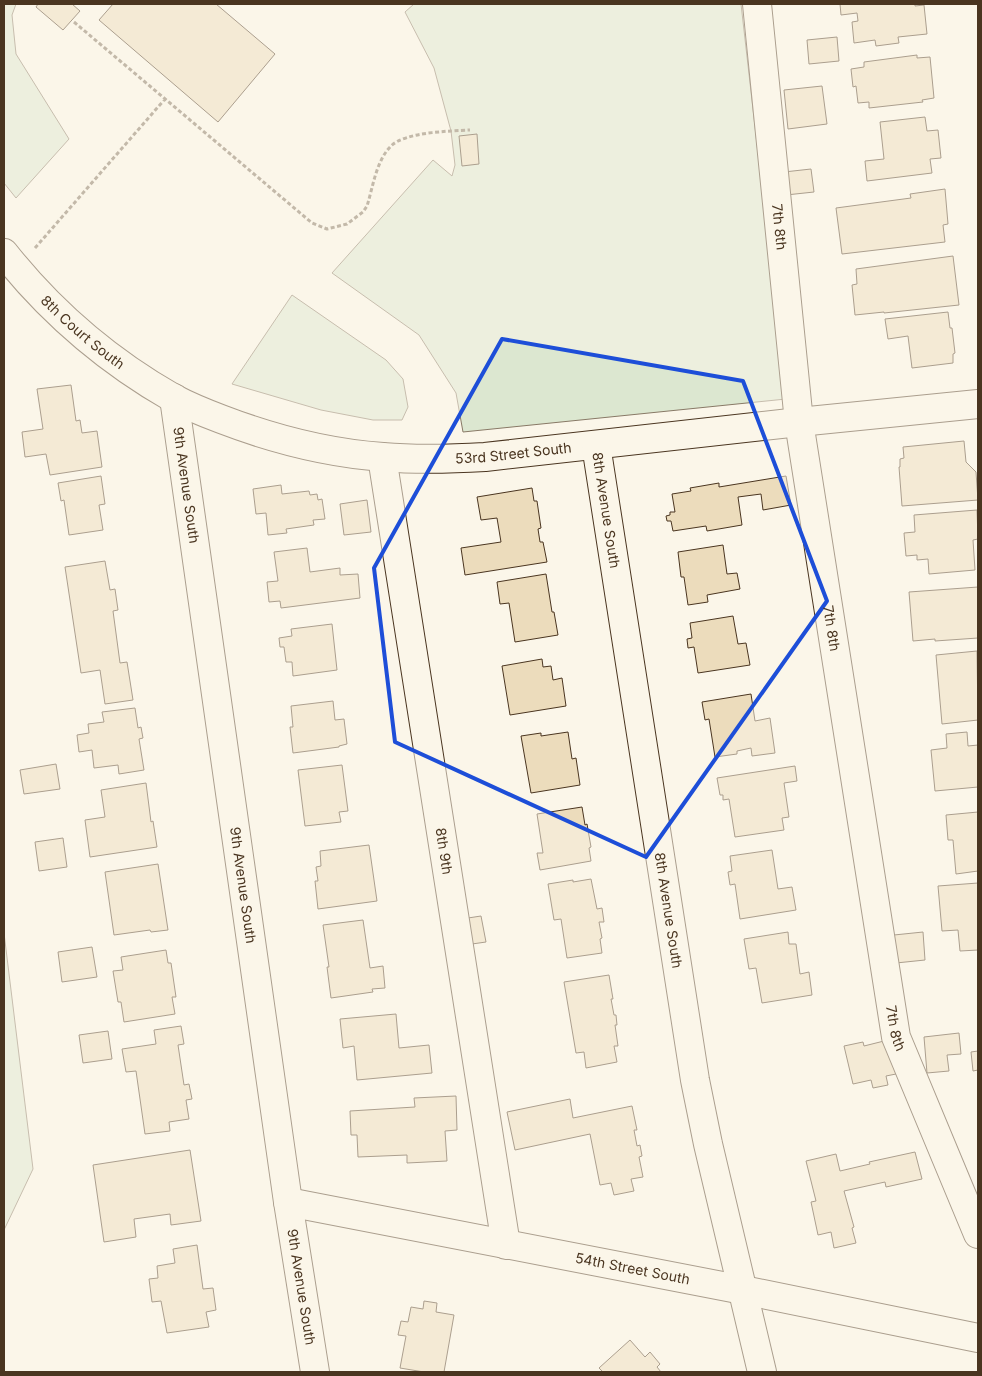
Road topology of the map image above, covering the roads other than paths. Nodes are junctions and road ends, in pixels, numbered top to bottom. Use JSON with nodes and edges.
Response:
{"nodes":[{"id":1,"x":758,"y":4,"type":"edge"},
{"id":2,"x":10,"y":261,"type":"edge"},
{"id":3,"x":174,"y":398,"type":"junction"},
{"id":4,"x":978,"y":404,"type":"edge"},
{"id":5,"x":799,"y":422,"type":"junction"},
{"id":6,"x":596,"y":445,"type":"junction"},
{"id":7,"x":382,"y":457,"type":"junction"},
{"id":8,"x":288,"y":1202,"type":"junction"},
{"id":9,"x":978,"y":1234,"type":"edge"},
{"id":10,"x":506,"y":1245,"type":"junction"},
{"id":11,"x":743,"y":1290,"type":"junction"},
{"id":12,"x":978,"y":1338,"type":"edge"},
{"id":13,"x":315,"y":1372,"type":"edge"},
{"id":14,"x":762,"y":1372,"type":"edge"}],
"edges":[{"from":1,"to":5,"type":"street","name":"7th 8th"},
{"from":2,"to":3,"type":"street","name":"8th Court South"},
{"from":3,"to":7,"type":"street","name":"53rd Street South"},
{"from":3,"to":8,"type":"street","name":"9th Avenue South"},
{"from":4,"to":5,"type":"street","name":"53rd Street South"},
{"from":5,"to":6,"type":"street","name":"53rd Street South"},
{"from":5,"to":9,"type":"street","name":"7th 8th"},
{"from":6,"to":7,"type":"street","name":"53rd Street South"},
{"from":6,"to":11,"type":"street","name":"8th Avenue South"},
{"from":7,"to":10,"type":"street","name":"8th 9th"},
{"from":8,"to":10,"type":"street","name":"54th Street South"},
{"from":8,"to":13,"type":"street","name":"9th Avenue South"},
{"from":10,"to":11,"type":"street","name":"54th Street South"},
{"from":11,"to":12,"type":"street","name":"54th Street South"},
{"from":11,"to":14,"type":"street","name":"8th Avenue South"}]}
